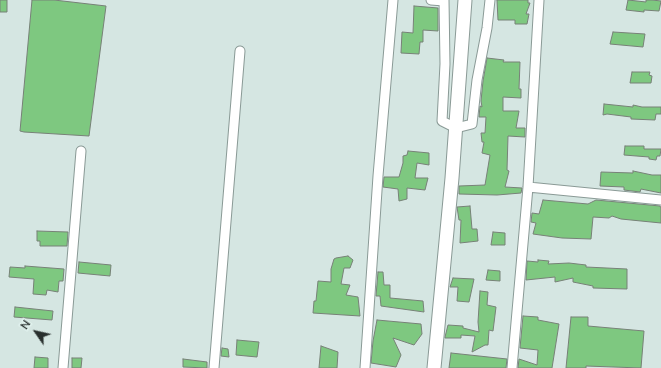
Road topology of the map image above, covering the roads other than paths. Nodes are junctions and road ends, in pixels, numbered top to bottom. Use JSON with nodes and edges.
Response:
{"nodes":[{"id":1,"x":393,"y":0,"type":"edge"},
{"id":2,"x":431,"y":0,"type":"edge"},
{"id":3,"x":465,"y":0,"type":"edge"},
{"id":4,"x":490,"y":0,"type":"edge"},
{"id":5,"x":539,"y":0,"type":"edge"},
{"id":6,"x":444,"y":1,"type":"edge"},
{"id":7,"x":240,"y":51,"type":"dead end"},
{"id":8,"x":456,"y":128,"type":"junction"},
{"id":9,"x":81,"y":151,"type":"dead end"},
{"id":10,"x":528,"y":187,"type":"junction"},
{"id":11,"x":661,"y":200,"type":"edge"},
{"id":12,"x":62,"y":368,"type":"edge"},
{"id":13,"x":214,"y":368,"type":"edge"},
{"id":14,"x":365,"y":368,"type":"edge"},
{"id":15,"x":434,"y":368,"type":"edge"},
{"id":16,"x":512,"y":368,"type":"edge"}],
"edges":[{"from":1,"to":14,"type":"street"},
{"from":2,"to":6,"type":"street"},
{"from":3,"to":8,"type":"street"},
{"from":4,"to":8,"type":"street"},
{"from":5,"to":10,"type":"street"},
{"from":6,"to":8,"type":"street"},
{"from":7,"to":13,"type":"street"},
{"from":8,"to":15,"type":"street"},
{"from":9,"to":12,"type":"street"},
{"from":10,"to":11,"type":"street"},
{"from":10,"to":16,"type":"street"}]}
